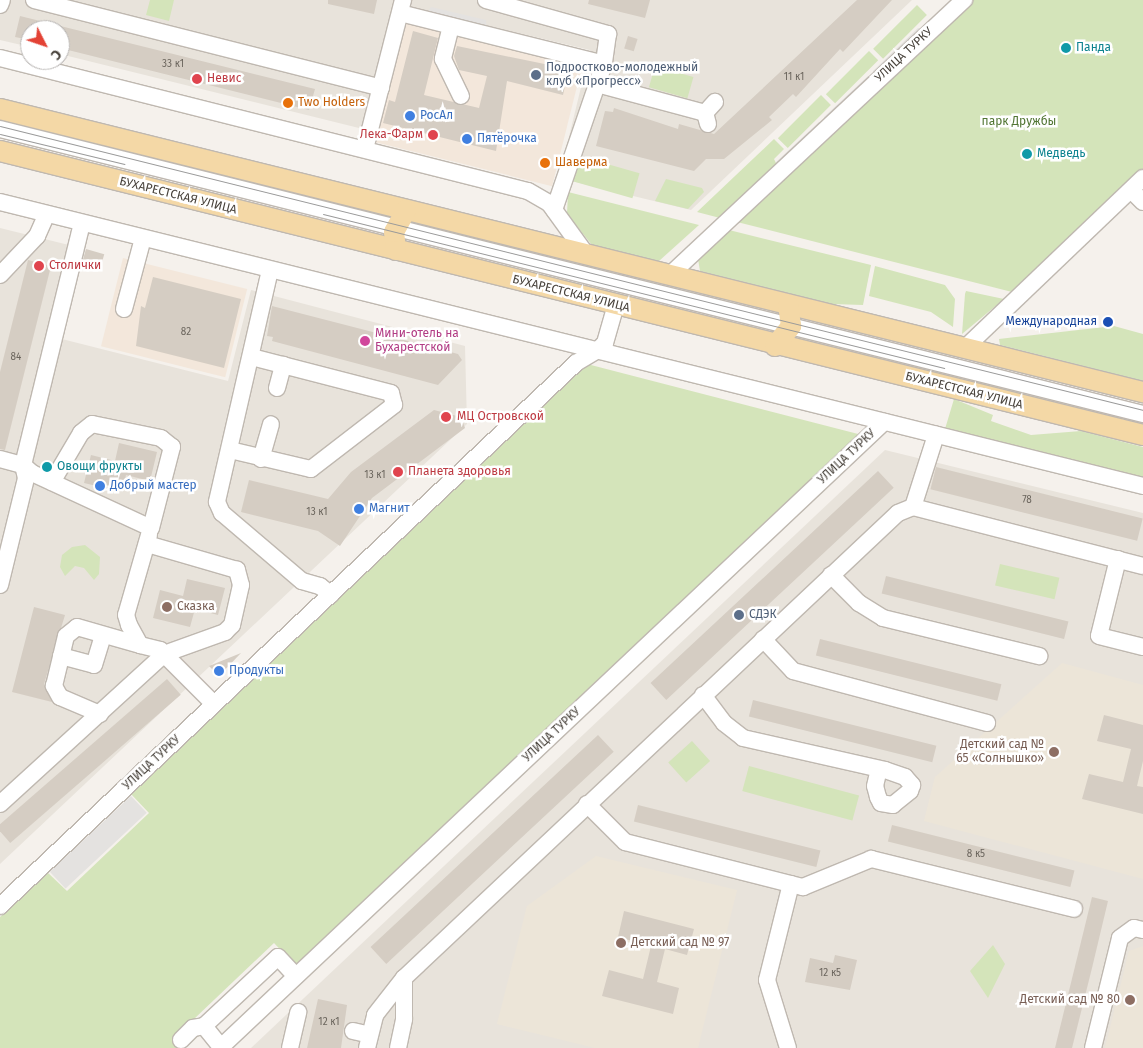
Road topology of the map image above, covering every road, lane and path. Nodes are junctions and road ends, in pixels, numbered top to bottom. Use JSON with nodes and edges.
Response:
{"nodes":[{"id":1,"x":2,"y":0,"type":"edge"},
{"id":2,"x":34,"y":0,"type":"edge"},
{"id":3,"x":486,"y":0,"type":"edge"},
{"id":4,"x":958,"y":2,"type":"edge"},
{"id":5,"x":0,"y":5,"type":"edge"},
{"id":6,"x":68,"y":5,"type":"edge"},
{"id":7,"x":402,"y":6,"type":"edge"},
{"id":8,"x":451,"y":26,"type":"junction"},
{"id":9,"x":0,"y":58,"type":"edge"},
{"id":10,"x":604,"y":64,"type":"junction"},
{"id":11,"x":597,"y":84,"type":"junction"},
{"id":12,"x":381,"y":88,"type":"junction"},
{"id":13,"x":461,"y":96,"type":"dead end"},
{"id":14,"x":0,"y":109,"type":"edge"},
{"id":15,"x":709,"y":113,"type":"dead end"},
{"id":16,"x":0,"y":129,"type":"edge"},
{"id":17,"x":365,"y":149,"type":"junction"},
{"id":18,"x":0,"y":151,"type":"edge"},
{"id":19,"x":1143,"y":178,"type":"edge"},
{"id":20,"x":1131,"y":190,"type":"junction"},
{"id":21,"x":0,"y":202,"type":"edge"},
{"id":22,"x":1143,"y":202,"type":"edge"},
{"id":23,"x":406,"y":210,"type":"junction"},
{"id":24,"x":554,"y":210,"type":"junction"},
{"id":25,"x":47,"y":214,"type":"junction"},
{"id":26,"x":82,"y":223,"type":"junction"},
{"id":27,"x":396,"y":228,"type":"junction"},
{"id":28,"x":143,"y":238,"type":"junction"},
{"id":29,"x":396,"y":250,"type":"junction"},
{"id":30,"x":586,"y":254,"type":"junction"},
{"id":31,"x":270,"y":270,"type":"junction"},
{"id":32,"x":670,"y":274,"type":"junction"},
{"id":33,"x":0,"y":275,"type":"edge"},
{"id":34,"x":788,"y":304,"type":"junction"},
{"id":35,"x":616,"y":305,"type":"junction"},
{"id":36,"x":124,"y":309,"type":"dead end"},
{"id":37,"x":791,"y":326,"type":"junction"},
{"id":38,"x":776,"y":346,"type":"junction"},
{"id":39,"x":965,"y":348,"type":"junction"},
{"id":40,"x":598,"y":350,"type":"junction"},
{"id":41,"x":252,"y":357,"type":"junction"},
{"id":42,"x":283,"y":365,"type":"junction"},
{"id":43,"x":278,"y":388,"type":"dead end"},
{"id":44,"x":1143,"y":392,"type":"edge"},
{"id":45,"x":1143,"y":414,"type":"edge"},
{"id":46,"x":884,"y":422,"type":"junction"},
{"id":47,"x":271,"y":424,"type":"dead end"},
{"id":48,"x":936,"y":435,"type":"junction"},
{"id":49,"x":1143,"y":435,"type":"edge"},
{"id":50,"x":230,"y":450,"type":"junction"},
{"id":51,"x":0,"y":459,"type":"edge"},
{"id":52,"x":261,"y":459,"type":"junction"},
{"id":53,"x":23,"y":465,"type":"junction"},
{"id":54,"x":52,"y":482,"type":"junction"},
{"id":55,"x":1143,"y":486,"type":"edge"},
{"id":56,"x":913,"y":507,"type":"junction"},
{"id":57,"x":151,"y":528,"type":"junction"},
{"id":58,"x":147,"y":544,"type":"junction"},
{"id":59,"x":1118,"y":559,"type":"junction"},
{"id":60,"x":1143,"y":566,"type":"edge"},
{"id":61,"x":832,"y":575,"type":"junction"},
{"id":62,"x":0,"y":585,"type":"edge"},
{"id":63,"x":331,"y":595,"type":"junction"},
{"id":64,"x":102,"y":635,"type":"junction"},
{"id":65,"x":140,"y":645,"type":"junction"},
{"id":66,"x":1143,"y":647,"type":"edge"},
{"id":67,"x":760,"y":649,"type":"junction"},
{"id":68,"x":164,"y":654,"type":"junction"},
{"id":69,"x":61,"y":656,"type":"junction"},
{"id":70,"x":1039,"y":656,"type":"dead end"},
{"id":71,"x":703,"y":695,"type":"junction"},
{"id":72,"x":214,"y":704,"type":"junction"},
{"id":73,"x":100,"y":714,"type":"junction"},
{"id":74,"x":988,"y":723,"type":"dead end"},
{"id":75,"x":879,"y":769,"type":"dead end"},
{"id":76,"x":7,"y":790,"type":"edge"},
{"id":77,"x":0,"y":804,"type":"edge"},
{"id":78,"x":587,"y":804,"type":"junction"},
{"id":79,"x":791,"y":884,"type":"junction"},
{"id":80,"x":0,"y":906,"type":"edge"},
{"id":81,"x":1074,"y":909,"type":"dead end"},
{"id":82,"x":1143,"y":930,"type":"edge"},
{"id":83,"x":296,"y":976,"type":"junction"},
{"id":84,"x":404,"y":978,"type":"junction"},
{"id":85,"x":298,"y":1012,"type":"dead end"},
{"id":86,"x":204,"y":1026,"type":"junction"},
{"id":87,"x":353,"y":1031,"type":"dead end"},
{"id":88,"x":180,"y":1040,"type":"dead end"},
{"id":89,"x":369,"y":1041,"type":"edge"},
{"id":90,"x":220,"y":1047,"type":"edge"},
{"id":91,"x":290,"y":1048,"type":"edge"},
{"id":92,"x":398,"y":1048,"type":"edge"},
{"id":93,"x":788,"y":1048,"type":"edge"},
{"id":94,"x":1093,"y":1048,"type":"edge"}],
"edges":[{"from":1,"to":5,"type":"street"},
{"from":2,"to":6,"type":"street"},
{"from":3,"to":10,"type":"street"},
{"from":4,"to":32,"type":"street","name":"УЛИЦА ТУРКУ"},
{"from":6,"to":12,"type":"street"},
{"from":7,"to":8,"type":"street"},
{"from":7,"to":12,"type":"street"},
{"from":8,"to":10,"type":"street"},
{"from":8,"to":13,"type":"street"},
{"from":9,"to":17,"type":"street"},
{"from":10,"to":11,"type":"street"},
{"from":11,"to":15,"type":"street"},
{"from":11,"to":24,"type":"street"},
{"from":12,"to":17,"type":"street"},
{"from":14,"to":23,"type":"main road"},
{"from":16,"to":27,"type":"street"},
{"from":17,"to":24,"type":"street"},
{"from":18,"to":29,"type":"main road","name":"БУХАРЕСТСКАЯ УЛИЦА"},
{"from":19,"to":20,"type":"street"},
{"from":20,"to":22,"type":"street"},
{"from":20,"to":39,"type":"street"},
{"from":21,"to":25,"type":"street"},
{"from":23,"to":27,"type":"main road"},
{"from":23,"to":30,"type":"main road"},
{"from":24,"to":30,"type":"street"},
{"from":25,"to":26,"type":"street"},
{"from":25,"to":33,"type":"street"},
{"from":26,"to":28,"type":"street"},
{"from":26,"to":53,"type":"street"},
{"from":27,"to":29,"type":"main road"},
{"from":27,"to":37,"type":"street"},
{"from":28,"to":31,"type":"street"},
{"from":28,"to":36,"type":"street"},
{"from":29,"to":35,"type":"main road","name":"БУХАРЕСТСКАЯ УЛИЦА"},
{"from":30,"to":32,"type":"main road"},
{"from":31,"to":40,"type":"street"},
{"from":31,"to":41,"type":"street"},
{"from":32,"to":34,"type":"main road"},
{"from":34,"to":37,"type":"main road"},
{"from":34,"to":39,"type":"main road"},
{"from":35,"to":38,"type":"main road","name":"БУХАРЕСТСКАЯ УЛИЦА"},
{"from":35,"to":40,"type":"street"},
{"from":37,"to":38,"type":"main road"},
{"from":37,"to":45,"type":"street"},
{"from":38,"to":49,"type":"main road","name":"БУХАРЕСТСКАЯ УЛИЦА"},
{"from":39,"to":44,"type":"main road"},
{"from":40,"to":46,"type":"street"},
{"from":40,"to":63,"type":"street","name":"УЛИЦА ТУРКУ"},
{"from":41,"to":42,"type":"street"},
{"from":41,"to":50,"type":"street"},
{"from":42,"to":43,"type":"street"},
{"from":42,"to":52,"type":"street"},
{"from":46,"to":48,"type":"street"},
{"from":46,"to":83,"type":"street","name":"УЛИЦА ТУРКУ"},
{"from":47,"to":52,"type":"street"},
{"from":48,"to":55,"type":"street"},
{"from":48,"to":56,"type":"street"},
{"from":50,"to":52,"type":"street"},
{"from":50,"to":63,"type":"street"},
{"from":51,"to":53,"type":"street"},
{"from":53,"to":54,"type":"street"},
{"from":53,"to":62,"type":"street"},
{"from":54,"to":57,"type":"street"},
{"from":54,"to":57,"type":"street"},
{"from":56,"to":59,"type":"street"},
{"from":56,"to":61,"type":"street"},
{"from":57,"to":58,"type":"street"},
{"from":58,"to":65,"type":"street"},
{"from":58,"to":68,"type":"street"},
{"from":59,"to":60,"type":"street"},
{"from":59,"to":66,"type":"street"},
{"from":61,"to":67,"type":"street"},
{"from":61,"to":70,"type":"street"},
{"from":63,"to":72,"type":"street","name":"УЛИЦА ТУРКУ"},
{"from":64,"to":65,"type":"street"},
{"from":64,"to":69,"type":"street"},
{"from":64,"to":69,"type":"street"},
{"from":65,"to":68,"type":"street"},
{"from":67,"to":71,"type":"street"},
{"from":67,"to":74,"type":"street"},
{"from":68,"to":72,"type":"street"},
{"from":68,"to":73,"type":"street"},
{"from":69,"to":73,"type":"street"},
{"from":71,"to":75,"type":"street"},
{"from":71,"to":78,"type":"street"},
{"from":72,"to":80,"type":"street","name":"УЛИЦА ТУРКУ"},
{"from":73,"to":76,"type":"street"},
{"from":76,"to":77,"type":"street"},
{"from":78,"to":79,"type":"street"},
{"from":78,"to":84,"type":"street"},
{"from":79,"to":81,"type":"street"},
{"from":79,"to":93,"type":"street"},
{"from":82,"to":94,"type":"street"},
{"from":83,"to":86,"type":"street"},
{"from":83,"to":90,"type":"street","name":"УЛИЦА ТУРКУ"},
{"from":84,"to":89,"type":"street"},
{"from":84,"to":92,"type":"street"},
{"from":85,"to":91,"type":"street"},
{"from":86,"to":88,"type":"street"},
{"from":86,"to":90,"type":"street"},
{"from":87,"to":89,"type":"street"}]}
